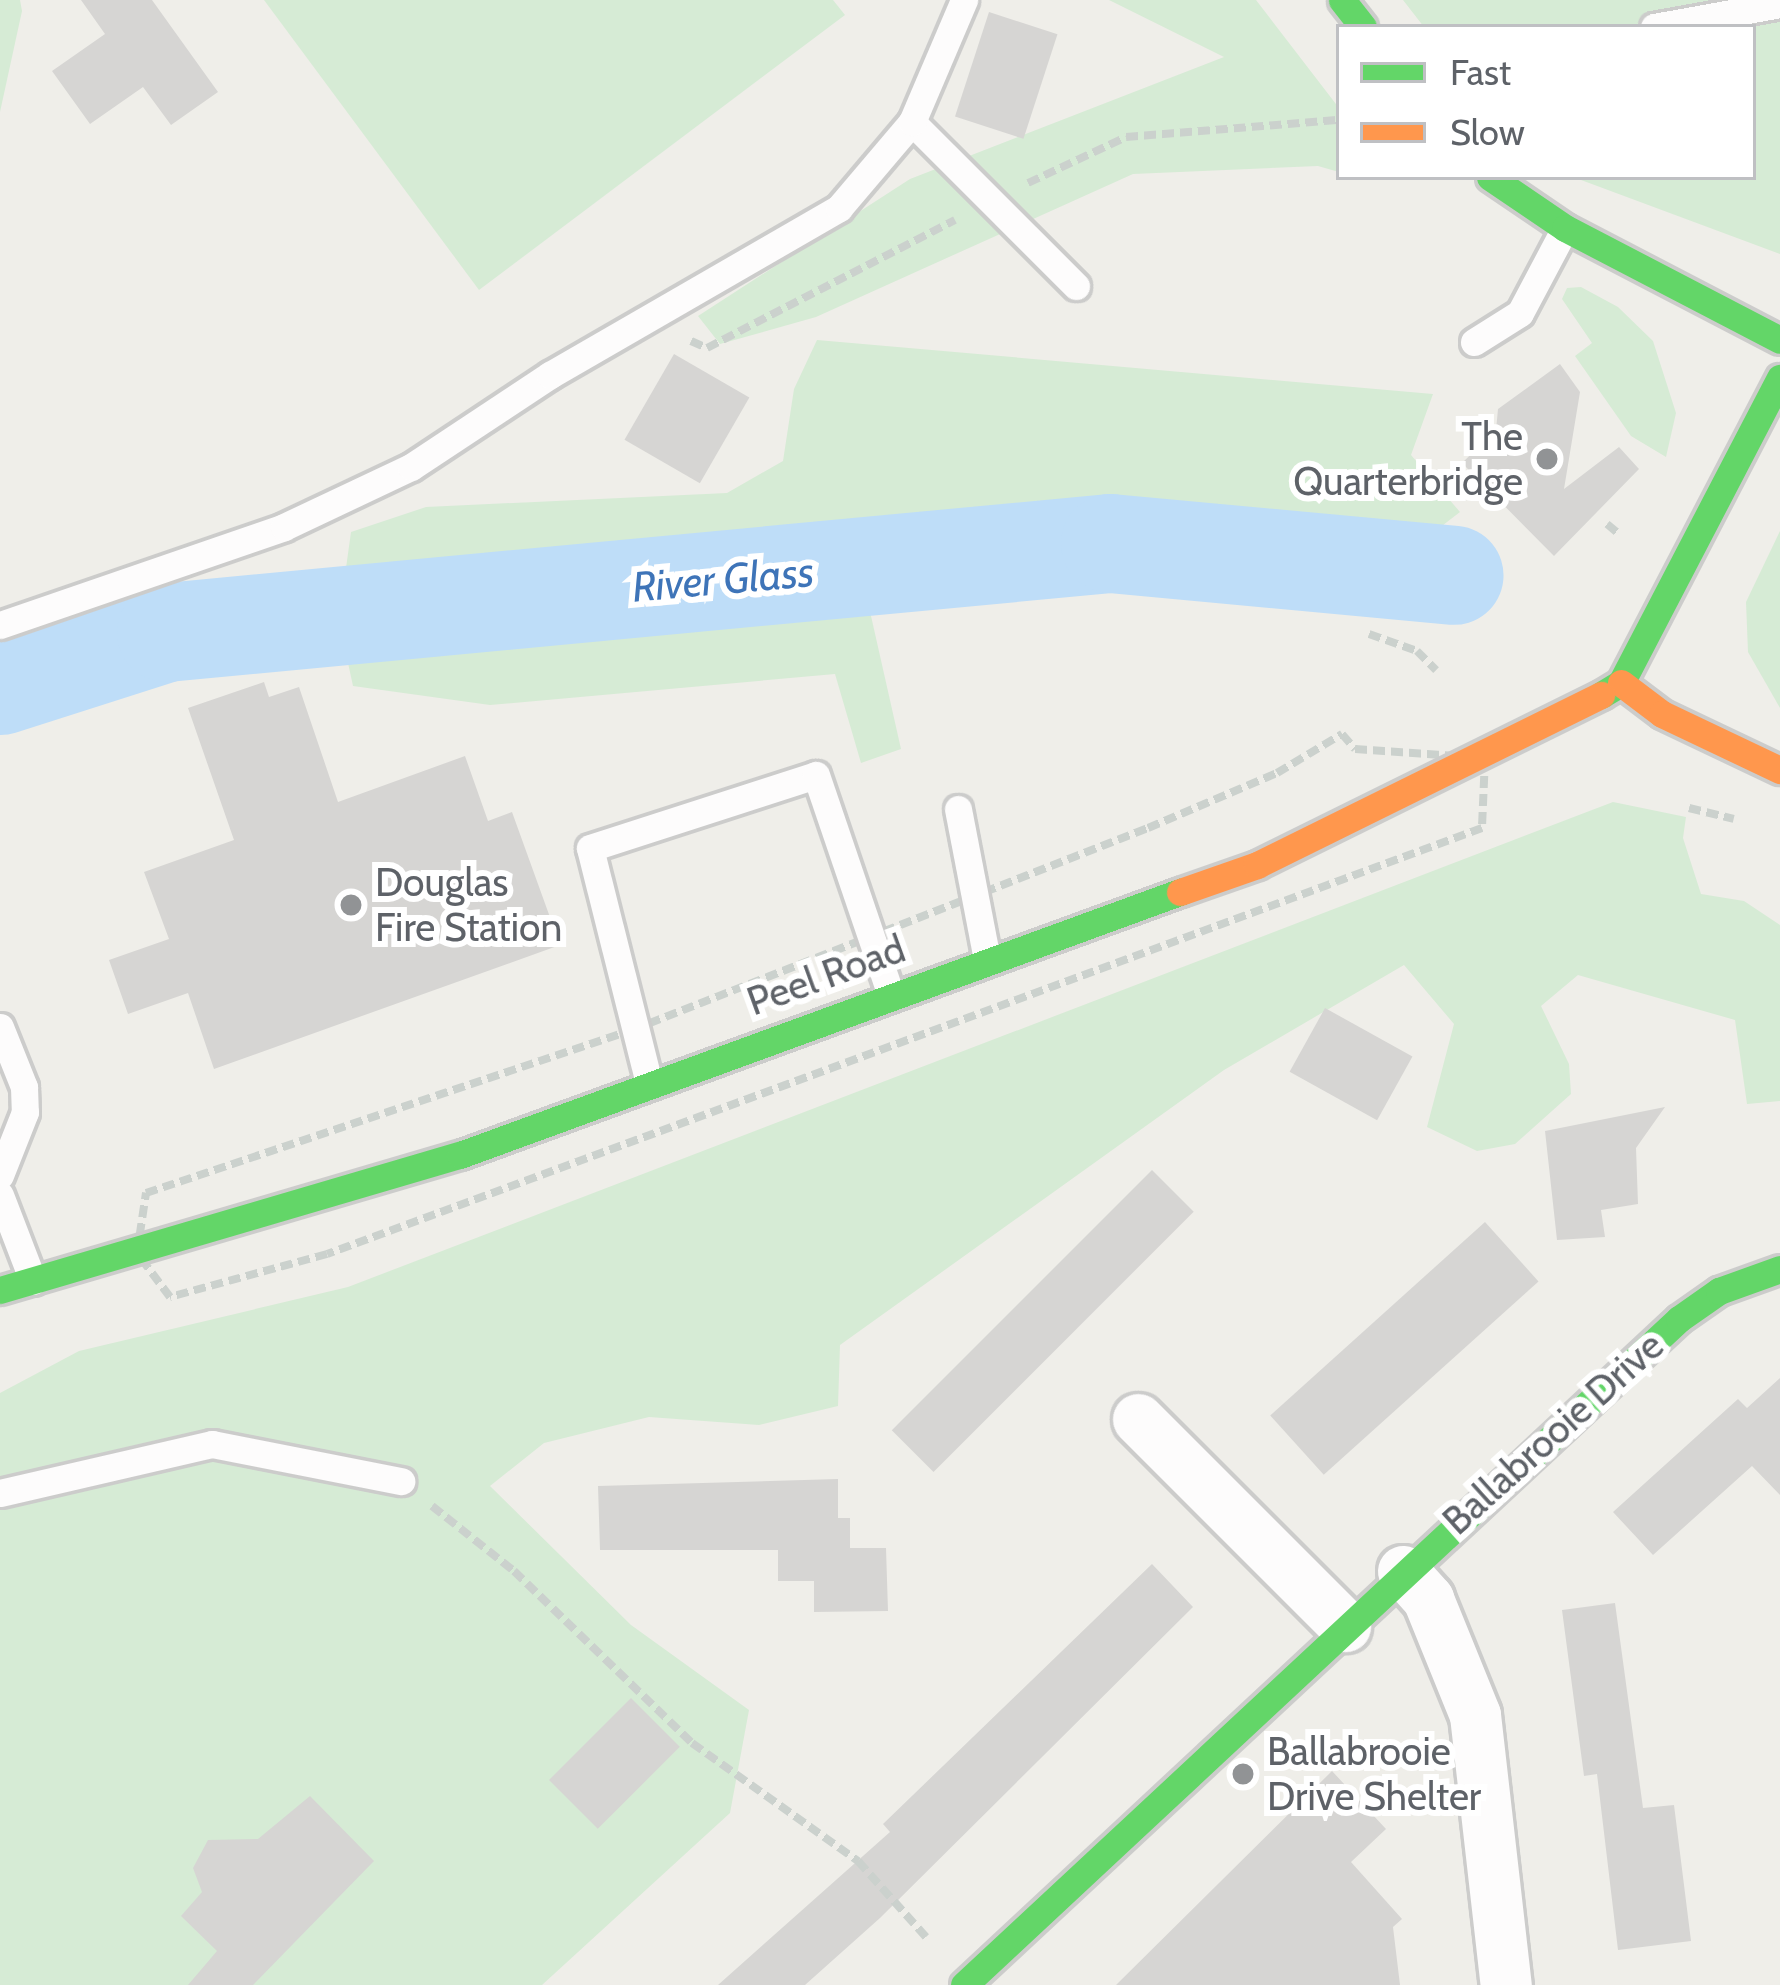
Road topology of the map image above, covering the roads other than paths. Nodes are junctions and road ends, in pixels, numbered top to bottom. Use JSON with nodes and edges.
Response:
{"nodes":[{"id":1,"x":964,"y":0,"type":"edge"},
{"id":2,"x":1342,"y":0,"type":"edge"},
{"id":3,"x":1780,"y":4,"type":"edge"},
{"id":4,"x":1361,"y":24,"type":"edge"},
{"id":5,"x":1670,"y":24,"type":"edge"},
{"id":6,"x":912,"y":122,"type":"junction"},
{"id":7,"x":1494,"y":180,"type":"edge"},
{"id":8,"x":1565,"y":227,"type":"junction"},
{"id":9,"x":1076,"y":286,"type":"dead end"},
{"id":10,"x":1780,"y":340,"type":"edge"},
{"id":11,"x":1474,"y":342,"type":"dead end"},
{"id":12,"x":1780,"y":378,"type":"edge"},
{"id":13,"x":0,"y":626,"type":"edge"},
{"id":14,"x":1621,"y":683,"type":"junction"},
{"id":15,"x":1780,"y":770,"type":"edge"},
{"id":16,"x":958,"y":808,"type":"dead end"},
{"id":17,"x":987,"y":960,"type":"junction"},
{"id":18,"x":890,"y":992,"type":"junction"},
{"id":19,"x":0,"y":1028,"type":"edge"},
{"id":20,"x":649,"y":1083,"type":"junction"},
{"id":21,"x":0,"y":1175,"type":"edge"},
{"id":22,"x":0,"y":1195,"type":"edge"},
{"id":23,"x":1780,"y":1269,"type":"edge"},
{"id":24,"x":33,"y":1281,"type":"junction"},
{"id":25,"x":0,"y":1290,"type":"edge"},
{"id":26,"x":1138,"y":1419,"type":"dead end"},
{"id":27,"x":401,"y":1481,"type":"road end"},
{"id":28,"x":0,"y":1493,"type":"edge"},
{"id":29,"x":1403,"y":1571,"type":"junction"},
{"id":30,"x":1346,"y":1626,"type":"junction"},
{"id":31,"x":966,"y":1983,"type":"edge"},
{"id":32,"x":1506,"y":1985,"type":"edge"}],
"edges":[{"from":1,"to":6,"type":"lane"},
{"from":2,"to":4,"type":"main road"},
{"from":3,"to":5,"type":"lane"},
{"from":6,"to":9,"type":"lane"},
{"from":6,"to":13,"type":"lane"},
{"from":7,"to":8,"type":"main road"},
{"from":8,"to":10,"type":"main road"},
{"from":8,"to":11,"type":"lane"},
{"from":12,"to":14,"type":"main road"},
{"from":14,"to":15,"type":"main road"},
{"from":14,"to":17,"type":"main road","name":"Peel Road"},
{"from":16,"to":17,"type":"lane"},
{"from":17,"to":18,"type":"main road","name":"Peel Road"},
{"from":18,"to":20,"type":"main road","name":"Peel Road"},
{"from":18,"to":20,"type":"lane"},
{"from":19,"to":21,"type":"lane"},
{"from":20,"to":24,"type":"main road","name":"Peel Road"},
{"from":22,"to":24,"type":"lane"},
{"from":23,"to":29,"type":"main road","name":"Ballabrooie Drive"},
{"from":24,"to":25,"type":"main road","name":"Peel Road"},
{"from":26,"to":30,"type":"street"},
{"from":27,"to":28,"type":"lane"},
{"from":29,"to":30,"type":"main road","name":"Ballabrooie Drive"},
{"from":29,"to":32,"type":"street"},
{"from":30,"to":31,"type":"main road","name":"Ballabrooie Drive"}]}
